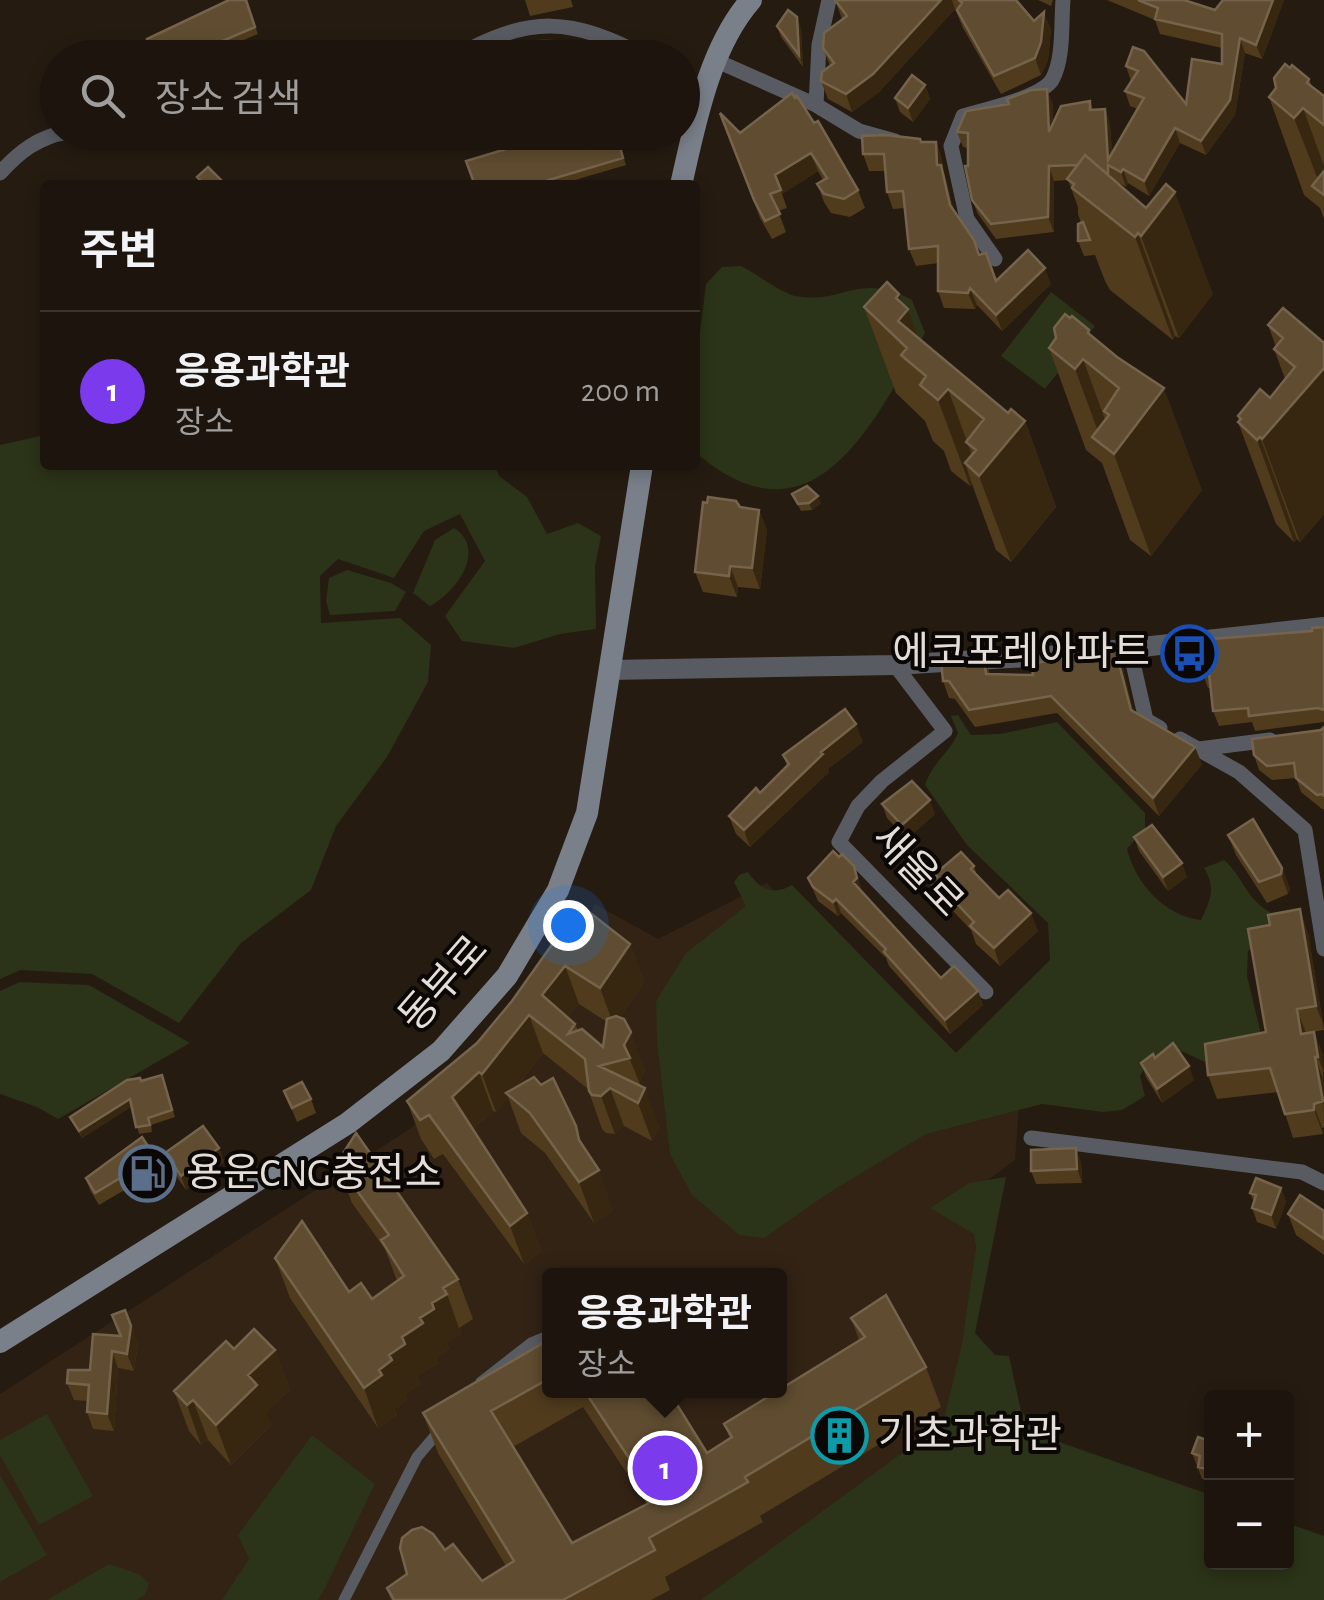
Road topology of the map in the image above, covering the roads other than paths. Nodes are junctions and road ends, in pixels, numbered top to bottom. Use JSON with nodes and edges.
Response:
{"nodes":[{"id":1,"x":751,"y":0,"type":"edge"},
{"id":2,"x":829,"y":0,"type":"edge"},
{"id":3,"x":1063,"y":0,"type":"edge"},
{"id":4,"x":489,"y":40,"type":"edge"},
{"id":5,"x":615,"y":40,"type":"edge"},
{"id":6,"x":717,"y":61,"type":"junction"},
{"id":7,"x":700,"y":89,"type":"edge"},
{"id":8,"x":703,"y":91,"type":"junction"},
{"id":9,"x":700,"y":104,"type":"edge"},
{"id":10,"x":816,"y":105,"type":"junction"},
{"id":11,"x":40,"y":140,"type":"edge"},
{"id":12,"x":916,"y":143,"type":"edge"},
{"id":13,"x":934,"y":145,"type":"edge"},
{"id":14,"x":951,"y":146,"type":"junction"},
{"id":15,"x":689,"y":150,"type":"edge"},
{"id":16,"x":0,"y":173,"type":"edge"},
{"id":17,"x":682,"y":180,"type":"edge"},
{"id":18,"x":995,"y":259,"type":"dead end"},
{"id":19,"x":641,"y":470,"type":"edge"},
{"id":20,"x":1324,"y":627,"type":"edge"},
{"id":21,"x":1130,"y":650,"type":"junction"},
{"id":22,"x":895,"y":664,"type":"junction"},
{"id":23,"x":609,"y":670,"type":"junction"},
{"id":24,"x":1288,"y":738,"type":"edge"},
{"id":25,"x":1198,"y":749,"type":"junction"},
{"id":26,"x":1324,"y":828,"type":"edge"},
{"id":27,"x":1305,"y":830,"type":"junction"},
{"id":28,"x":1323,"y":941,"type":"edge"},
{"id":29,"x":1324,"y":949,"type":"edge"},
{"id":30,"x":986,"y":992,"type":"dead end"},
{"id":31,"x":1031,"y":1138,"type":"dead end"},
{"id":32,"x":1324,"y":1182,"type":"edge"},
{"id":33,"x":542,"y":1338,"type":"edge"},
{"id":34,"x":0,"y":1342,"type":"edge"},
{"id":35,"x":467,"y":1398,"type":"edge"},
{"id":36,"x":455,"y":1412,"type":"edge"},
{"id":37,"x":344,"y":1600,"type":"edge"}],
"edges":[{"from":1,"to":6,"type":"main road"},
{"from":2,"to":10,"type":"street"},
{"from":3,"to":14,"type":"street"},
{"from":4,"to":5,"type":"street"},
{"from":6,"to":8,"type":"main road"},
{"from":6,"to":10,"type":"street"},
{"from":7,"to":8,"type":"street"},
{"from":8,"to":9,"type":"main road"},
{"from":10,"to":12,"type":"street"},
{"from":11,"to":16,"type":"street"},
{"from":13,"to":14,"type":"street"},
{"from":14,"to":18,"type":"street"},
{"from":15,"to":17,"type":"main road"},
{"from":19,"to":23,"type":"main road","name":"동부로"},
{"from":20,"to":21,"type":"street"},
{"from":21,"to":22,"type":"street"},
{"from":21,"to":25,"type":"street"},
{"from":22,"to":23,"type":"street"},
{"from":22,"to":30,"type":"street","name":"새울로"},
{"from":23,"to":34,"type":"main road","name":"동부로"},
{"from":24,"to":25,"type":"street"},
{"from":25,"to":27,"type":"street"},
{"from":26,"to":27,"type":"street"},
{"from":27,"to":28,"type":"street"},
{"from":28,"to":29,"type":"street"},
{"from":31,"to":32,"type":"street"},
{"from":33,"to":35,"type":"street"},
{"from":36,"to":37,"type":"street"}]}
